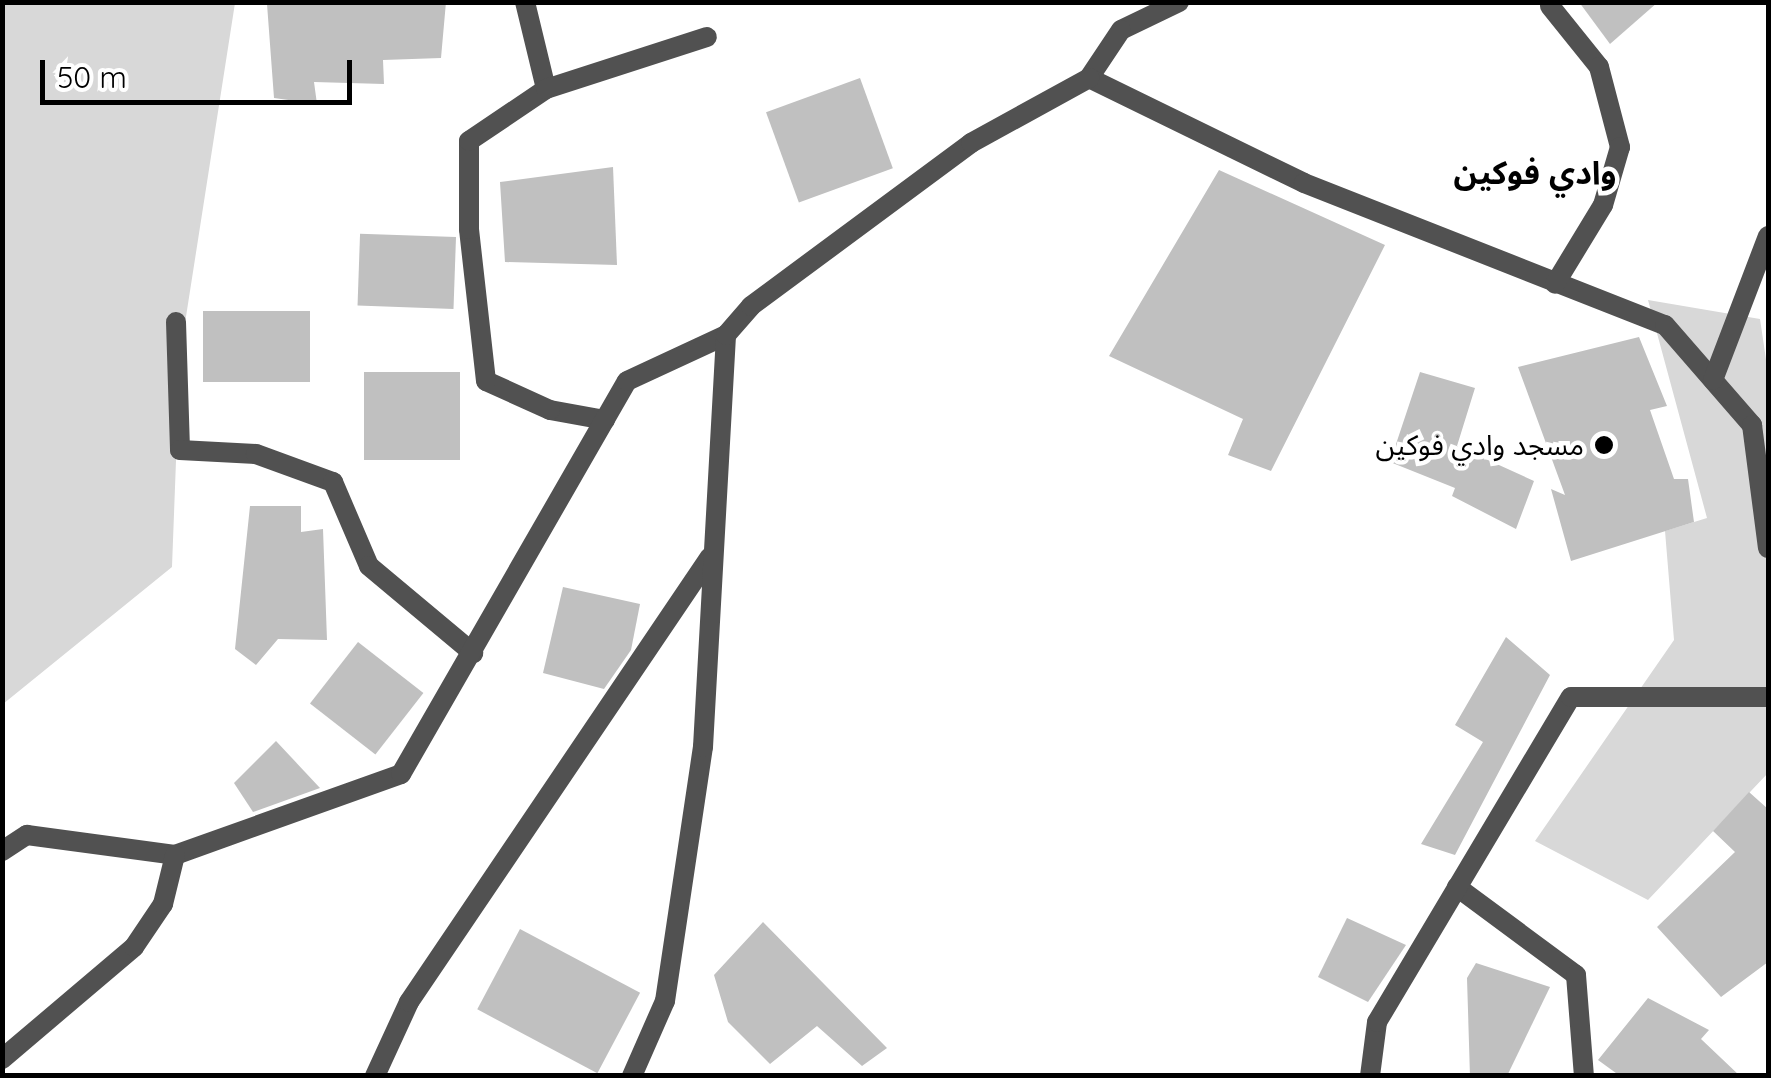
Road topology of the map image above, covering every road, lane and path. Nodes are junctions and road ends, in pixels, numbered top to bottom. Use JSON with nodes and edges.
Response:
{"nodes":[{"id":1,"x":525,"y":2,"type":"edge"},
{"id":2,"x":1179,"y":2,"type":"edge"},
{"id":3,"x":1547,"y":4,"type":"edge"},
{"id":4,"x":707,"y":38,"type":"dead end"},
{"id":5,"x":1089,"y":78,"type":"junction"},
{"id":6,"x":546,"y":89,"type":"junction"},
{"id":7,"x":1768,"y":236,"type":"edge"},
{"id":8,"x":1556,"y":284,"type":"junction"},
{"id":9,"x":176,"y":322,"type":"dead end"},
{"id":10,"x":726,"y":335,"type":"junction"},
{"id":11,"x":1713,"y":380,"type":"junction"},
{"id":12,"x":605,"y":420,"type":"junction"},
{"id":13,"x":1768,"y":548,"type":"edge"},
{"id":14,"x":711,"y":556,"type":"junction"},
{"id":15,"x":473,"y":653,"type":"junction"},
{"id":16,"x":1768,"y":698,"type":"edge"},
{"id":17,"x":2,"y":851,"type":"edge"},
{"id":18,"x":175,"y":855,"type":"junction"},
{"id":19,"x":1457,"y":887,"type":"junction"},
{"id":20,"x":2,"y":1059,"type":"edge"},
{"id":21,"x":375,"y":1076,"type":"edge"},
{"id":22,"x":632,"y":1076,"type":"edge"},
{"id":23,"x":1370,"y":1076,"type":"edge"},
{"id":24,"x":1584,"y":1076,"type":"edge"}],
"edges":[{"from":1,"to":6,"type":"street"},
{"from":2,"to":5,"type":"street"},
{"from":3,"to":8,"type":"street"},
{"from":4,"to":6,"type":"street"},
{"from":5,"to":8,"type":"street"},
{"from":5,"to":10,"type":"street"},
{"from":6,"to":12,"type":"street"},
{"from":7,"to":11,"type":"street"},
{"from":8,"to":11,"type":"street"},
{"from":9,"to":15,"type":"street"},
{"from":10,"to":12,"type":"street"},
{"from":10,"to":14,"type":"street"},
{"from":11,"to":13,"type":"street"},
{"from":12,"to":15,"type":"street"},
{"from":14,"to":21,"type":"street"},
{"from":14,"to":22,"type":"street"},
{"from":15,"to":18,"type":"street"},
{"from":16,"to":19,"type":"street"},
{"from":17,"to":18,"type":"street"},
{"from":18,"to":20,"type":"street"},
{"from":19,"to":23,"type":"street"},
{"from":19,"to":24,"type":"street"}]}
